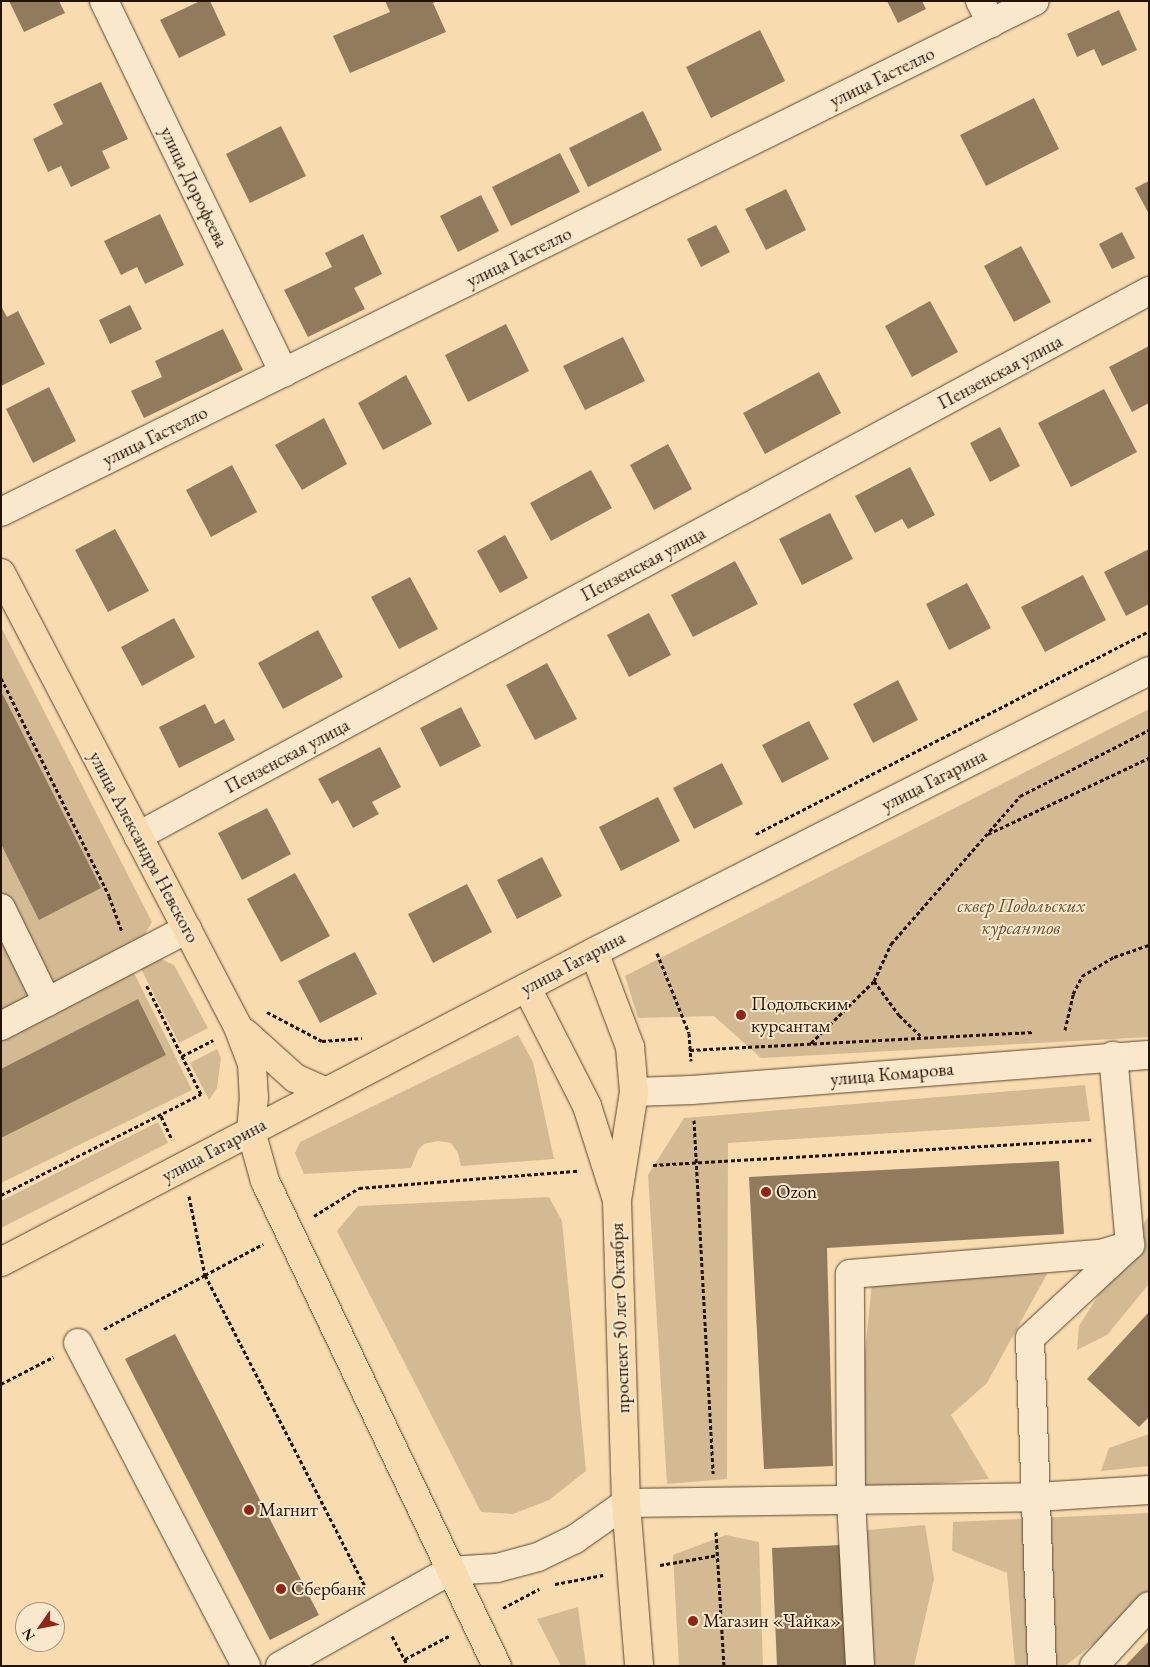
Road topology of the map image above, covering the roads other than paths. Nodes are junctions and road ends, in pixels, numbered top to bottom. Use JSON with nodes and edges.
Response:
{"nodes":[{"id":1,"x":104,"y":1,"type":"edge"},
{"id":2,"x":1035,"y":1,"type":"edge"},
{"id":3,"x":985,"y":12,"type":"edge"},
{"id":4,"x":1149,"y":291,"type":"edge"},
{"id":5,"x":284,"y":373,"type":"junction"},
{"id":6,"x":1,"y":512,"type":"edge"},
{"id":7,"x":1,"y":573,"type":"edge"},
{"id":8,"x":1149,"y":671,"type":"edge"},
{"id":9,"x":138,"y":836,"type":"junction"},
{"id":10,"x":1,"y":908,"type":"edge"},
{"id":11,"x":187,"y":929,"type":"junction"},
{"id":12,"x":594,"y":952,"type":"junction"},
{"id":13,"x":526,"y":988,"type":"junction"},
{"id":14,"x":47,"y":1002,"type":"junction"},
{"id":15,"x":1,"y":1026,"type":"edge"},
{"id":16,"x":238,"y":1027,"type":"junction"},
{"id":17,"x":1149,"y":1055,"type":"edge"},
{"id":18,"x":1113,"y":1056,"type":"junction"},
{"id":19,"x":326,"y":1092,"type":"junction"},
{"id":20,"x":634,"y":1092,"type":"junction"},
{"id":21,"x":251,"y":1130,"type":"junction"},
{"id":22,"x":617,"y":1200,"type":"junction"},
{"id":23,"x":1130,"y":1245,"type":"junction"},
{"id":24,"x":1,"y":1262,"type":"edge"},
{"id":25,"x":78,"y":1343,"type":"dead end"},
{"id":26,"x":1149,"y":1490,"type":"edge"},
{"id":27,"x":1037,"y":1497,"type":"junction"},
{"id":28,"x":851,"y":1500,"type":"junction"},
{"id":29,"x":626,"y":1503,"type":"junction"},
{"id":30,"x":449,"y":1571,"type":"junction"},
{"id":31,"x":1149,"y":1606,"type":"edge"},
{"id":32,"x":246,"y":1666,"type":"edge"},
{"id":33,"x":280,"y":1666,"type":"edge"},
{"id":34,"x":497,"y":1666,"type":"edge"},
{"id":35,"x":639,"y":1666,"type":"edge"},
{"id":36,"x":860,"y":1666,"type":"edge"},
{"id":37,"x":1042,"y":1666,"type":"edge"},
{"id":38,"x":1094,"y":1666,"type":"edge"}],
"edges":[{"from":1,"to":5,"type":"street","name":"улица Дорофеева"},
{"from":2,"to":3,"type":"street","name":"улица Гастелло"},
{"from":3,"to":5,"type":"street","name":"улица Гастелло"},
{"from":4,"to":9,"type":"street","name":"Пензенская улица"},
{"from":5,"to":6,"type":"street","name":"улица Гастелло"},
{"from":7,"to":9,"type":"main road","name":"улица Александра Невского"},
{"from":8,"to":12,"type":"street","name":"улица Гагарина"},
{"from":9,"to":11,"type":"main road","name":"улица Александра Невского"},
{"from":10,"to":14,"type":"street"},
{"from":11,"to":14,"type":"street"},
{"from":11,"to":16,"type":"main road","name":"улица Александра Невского"},
{"from":12,"to":13,"type":"main road","name":"улица Гагарина"},
{"from":12,"to":20,"type":"main road"},
{"from":13,"to":19,"type":"main road","name":"улица Гагарина"},
{"from":13,"to":22,"type":"main road","name":"проспект 50 лет Октября"},
{"from":14,"to":15,"type":"street"},
{"from":16,"to":19,"type":"main road"},
{"from":16,"to":21,"type":"main road","name":"улица Александра Невского"},
{"from":17,"to":18,"type":"street","name":"улица Комарова"},
{"from":18,"to":20,"type":"street","name":"улица Комарова"},
{"from":18,"to":23,"type":"street"},
{"from":19,"to":21,"type":"main road","name":"улица Гагарина"},
{"from":20,"to":22,"type":"main road"},
{"from":21,"to":24,"type":"main road","name":"улица Гагарина"},
{"from":21,"to":30,"type":"main road"},
{"from":22,"to":29,"type":"main road","name":"проспект 50 лет Октября"},
{"from":23,"to":27,"type":"street"},
{"from":23,"to":28,"type":"street"},
{"from":25,"to":32,"type":"street"},
{"from":26,"to":27,"type":"street"},
{"from":27,"to":28,"type":"street"},
{"from":27,"to":37,"type":"street"},
{"from":28,"to":29,"type":"street"},
{"from":28,"to":36,"type":"street"},
{"from":29,"to":30,"type":"street"},
{"from":29,"to":35,"type":"main road","name":"проспект 50 лет Октября"},
{"from":30,"to":33,"type":"street"},
{"from":30,"to":34,"type":"main road"},
{"from":31,"to":38,"type":"street"}]}
